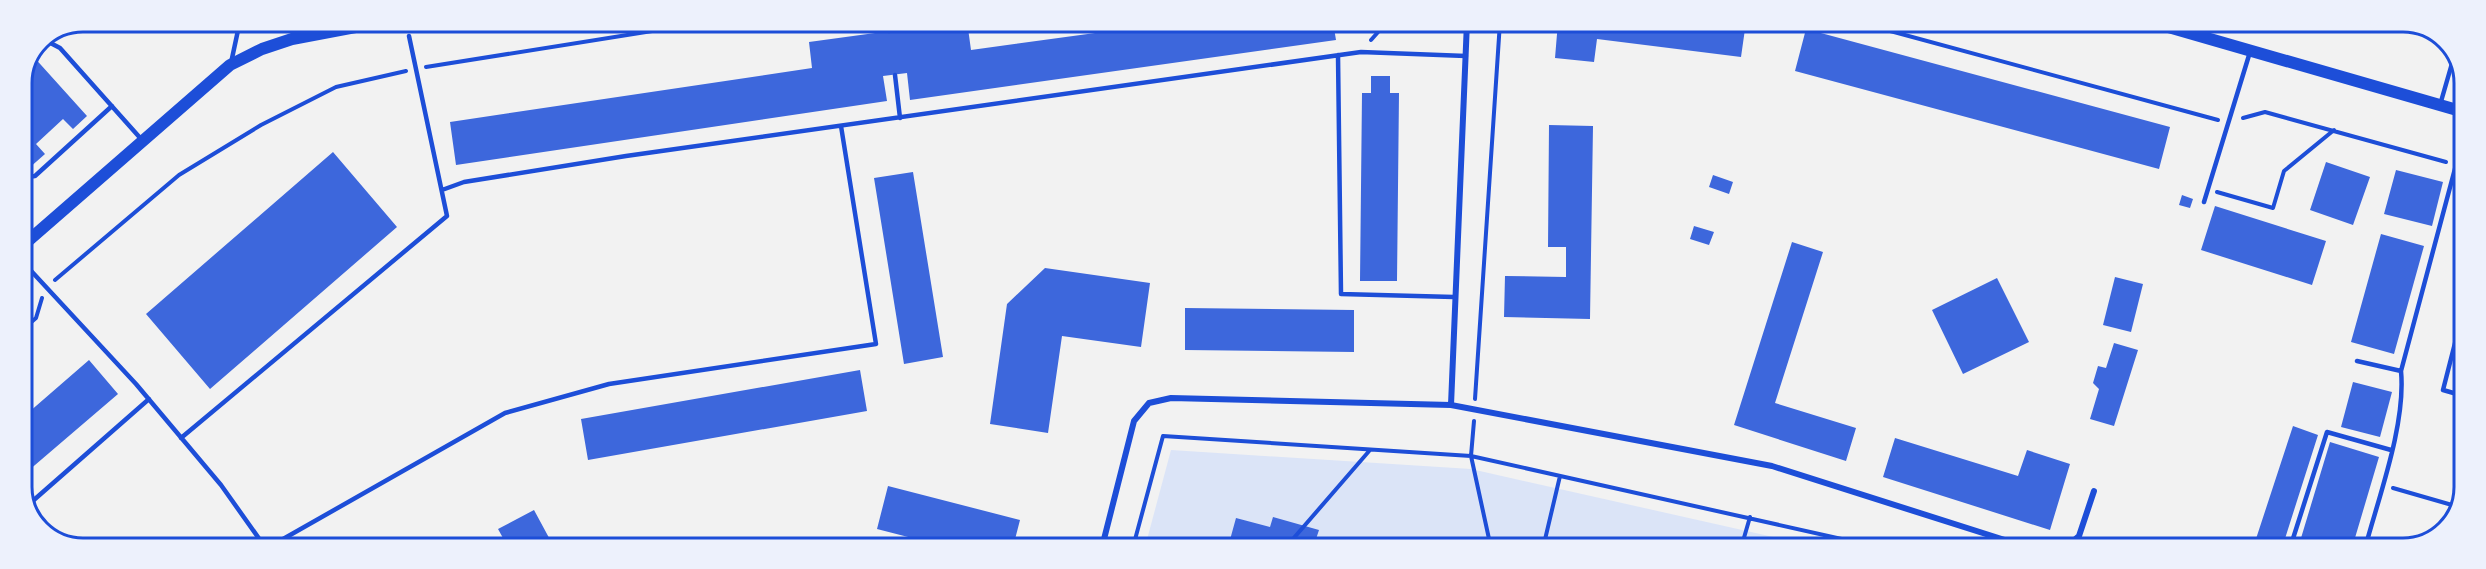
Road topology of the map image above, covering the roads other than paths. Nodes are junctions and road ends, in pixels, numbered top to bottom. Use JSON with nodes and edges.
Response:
{"nodes":[{"id":1,"x":238,"y":32,"type":"edge"},
{"id":2,"x":329,"y":32,"type":"edge"},
{"id":3,"x":1467,"y":32,"type":"edge"},
{"id":4,"x":2195,"y":32,"type":"edge"},
{"id":5,"x":409,"y":36,"type":"dead end"},
{"id":6,"x":50,"y":43,"type":"edge"},
{"id":7,"x":2251,"y":50,"type":"junction"},
{"id":8,"x":1338,"y":55,"type":"junction"},
{"id":9,"x":1466,"y":56,"type":"junction"},
{"id":10,"x":2451,"y":64,"type":"edge"},
{"id":11,"x":230,"y":65,"type":"junction"},
{"id":12,"x":895,"y":75,"type":"dead end"},
{"id":13,"x":2440,"y":105,"type":"junction"},
{"id":14,"x":112,"y":106,"type":"junction"},
{"id":15,"x":2454,"y":109,"type":"edge"},
{"id":16,"x":900,"y":118,"type":"junction"},
{"id":17,"x":841,"y":126,"type":"junction"},
{"id":18,"x":142,"y":140,"type":"junction"},
{"id":19,"x":2454,"y":172,"type":"edge"},
{"id":20,"x":32,"y":177,"type":"edge"},
{"id":21,"x":442,"y":190,"type":"junction"},
{"id":22,"x":2204,"y":202,"type":"dead end"},
{"id":23,"x":32,"y":237,"type":"edge"},
{"id":24,"x":32,"y":272,"type":"edge"},
{"id":25,"x":1454,"y":297,"type":"junction"},
{"id":26,"x":2454,"y":347,"type":"edge"},
{"id":27,"x":2357,"y":361,"type":"dead end"},
{"id":28,"x":2401,"y":371,"type":"junction"},
{"id":29,"x":2454,"y":393,"type":"edge"},
{"id":30,"x":149,"y":399,"type":"junction"},
{"id":31,"x":1451,"y":405,"type":"junction"},
{"id":32,"x":181,"y":438,"type":"junction"},
{"id":33,"x":2391,"y":450,"type":"junction"},
{"id":34,"x":2094,"y":491,"type":"dead end"},
{"id":35,"x":33,"y":501,"type":"edge"},
{"id":36,"x":260,"y":538,"type":"edge"},
{"id":37,"x":283,"y":538,"type":"edge"},
{"id":38,"x":1104,"y":538,"type":"edge"},
{"id":39,"x":1999,"y":538,"type":"edge"},
{"id":40,"x":2077,"y":538,"type":"edge"},
{"id":41,"x":2293,"y":538,"type":"edge"},
{"id":42,"x":2368,"y":538,"type":"edge"}],
"edges":[{"from":1,"to":11,"type":"lane"},
{"from":2,"to":11,"type":"main road"},
{"from":3,"to":9,"type":"street"},
{"from":4,"to":7,"type":"main road"},
{"from":5,"to":21,"type":"lane"},
{"from":6,"to":14,"type":"lane"},
{"from":7,"to":13,"type":"main road"},
{"from":7,"to":22,"type":"lane"},
{"from":8,"to":9,"type":"lane"},
{"from":8,"to":16,"type":"lane"},
{"from":8,"to":25,"type":"lane"},
{"from":9,"to":25,"type":"street"},
{"from":10,"to":13,"type":"lane"},
{"from":11,"to":18,"type":"main road"},
{"from":12,"to":16,"type":"lane"},
{"from":13,"to":15,"type":"main road"},
{"from":14,"to":18,"type":"lane"},
{"from":14,"to":20,"type":"lane"},
{"from":16,"to":17,"type":"lane"},
{"from":17,"to":21,"type":"lane"},
{"from":17,"to":37,"type":"lane"},
{"from":18,"to":23,"type":"main road"},
{"from":19,"to":28,"type":"lane"},
{"from":21,"to":32,"type":"lane"},
{"from":24,"to":30,"type":"lane"},
{"from":25,"to":31,"type":"street"},
{"from":26,"to":29,"type":"lane"},
{"from":27,"to":28,"type":"lane"},
{"from":28,"to":33,"type":"lane"},
{"from":30,"to":32,"type":"lane"},
{"from":30,"to":35,"type":"lane"},
{"from":31,"to":38,"type":"street"},
{"from":31,"to":39,"type":"street"},
{"from":32,"to":36,"type":"lane"},
{"from":33,"to":41,"type":"lane"},
{"from":33,"to":42,"type":"lane"},
{"from":34,"to":40,"type":"street"}]}
